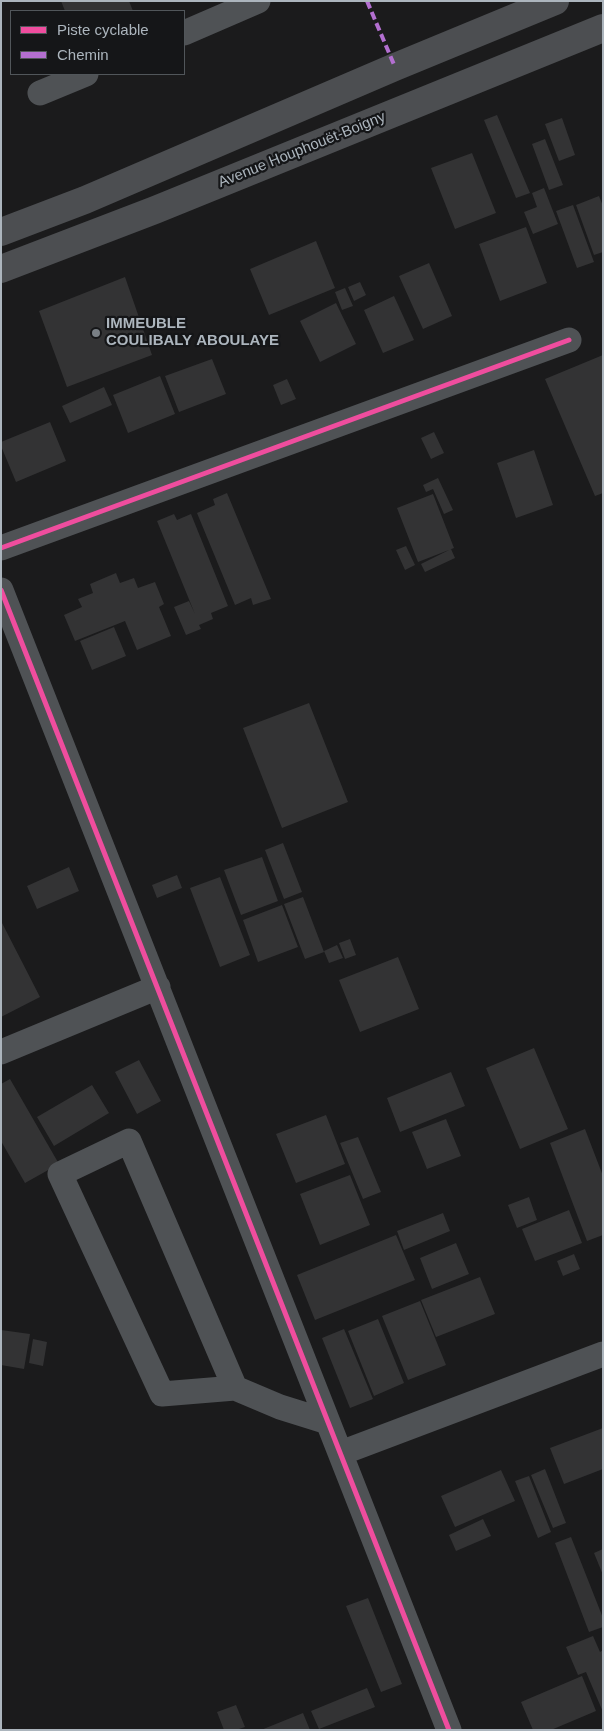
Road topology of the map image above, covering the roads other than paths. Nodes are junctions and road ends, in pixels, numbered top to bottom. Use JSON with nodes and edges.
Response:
{"nodes":[{"id":1,"x":258,"y":1,"type":"edge"},
{"id":2,"x":556,"y":1,"type":"edge"},
{"id":3,"x":603,"y":28,"type":"edge"},
{"id":4,"x":185,"y":32,"type":"edge"},
{"id":5,"x":84,"y":75,"type":"edge"},
{"id":6,"x":40,"y":93,"type":"dead end"},
{"id":7,"x":1,"y":232,"type":"edge"},
{"id":8,"x":1,"y":269,"type":"edge"},
{"id":9,"x":569,"y":340,"type":"dead end"},
{"id":10,"x":1,"y":548,"type":"edge"},
{"id":11,"x":1,"y":590,"type":"edge"},
{"id":12,"x":158,"y":987,"type":"junction"},
{"id":13,"x":1,"y":1052,"type":"edge"},
{"id":14,"x":603,"y":1354,"type":"edge"},
{"id":15,"x":235,"y":1388,"type":"junction"},
{"id":16,"x":328,"y":1422,"type":"junction"},
{"id":17,"x":340,"y":1453,"type":"junction"},
{"id":18,"x":449,"y":1730,"type":"edge"}],
"edges":[{"from":1,"to":4,"type":"street"},
{"from":2,"to":7,"type":"highway"},
{"from":3,"to":8,"type":"highway","name":"Avenue Houphouët-Boigny"},
{"from":5,"to":6,"type":"street"},
{"from":9,"to":10,"type":"street"},
{"from":11,"to":12,"type":"street"},
{"from":12,"to":13,"type":"street"},
{"from":12,"to":16,"type":"street"},
{"from":14,"to":17,"type":"street"},
{"from":15,"to":15,"type":"street"},
{"from":15,"to":16,"type":"street"},
{"from":16,"to":17,"type":"street"},
{"from":17,"to":18,"type":"street"}]}
